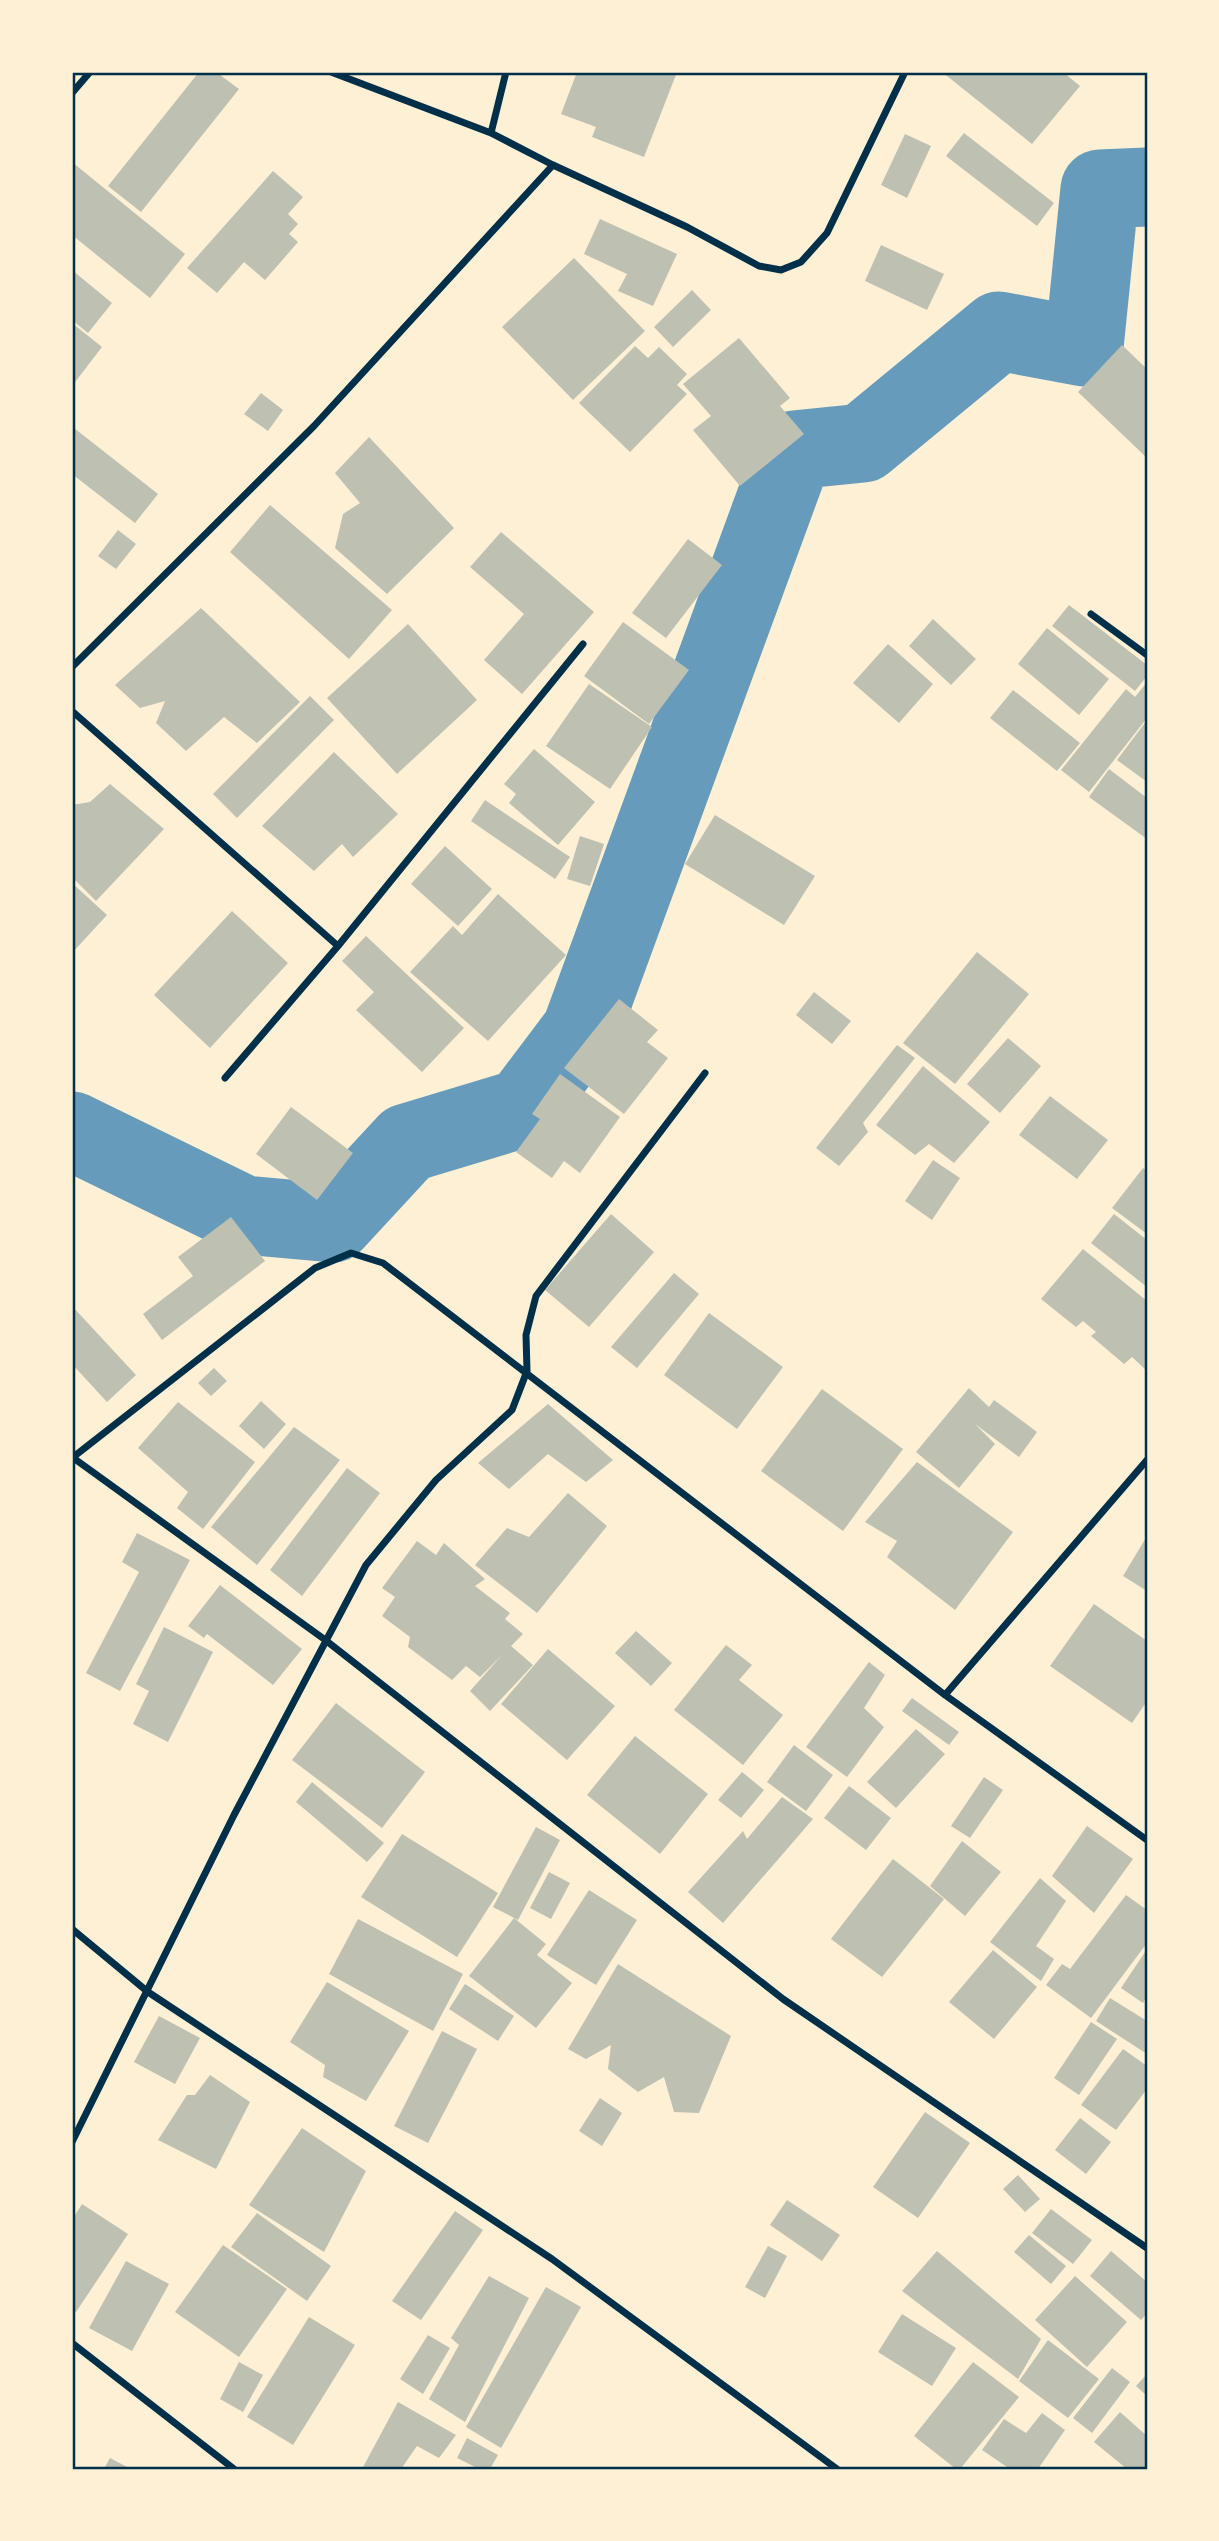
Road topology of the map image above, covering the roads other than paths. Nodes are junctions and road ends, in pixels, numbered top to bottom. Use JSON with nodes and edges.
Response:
{"nodes":[{"id":1,"x":90,"y":72,"type":"edge"},
{"id":2,"x":331,"y":72,"type":"edge"},
{"id":3,"x":506,"y":72,"type":"edge"},
{"id":4,"x":905,"y":72,"type":"edge"},
{"id":5,"x":72,"y":93,"type":"edge"},
{"id":6,"x":491,"y":133,"type":"junction"},
{"id":7,"x":552,"y":165,"type":"junction"},
{"id":8,"x":1091,"y":614,"type":"dead end"},
{"id":9,"x":583,"y":644,"type":"dead end"},
{"id":10,"x":1147,"y":655,"type":"edge"},
{"id":11,"x":72,"y":667,"type":"edge"},
{"id":12,"x":72,"y":711,"type":"edge"},
{"id":13,"x":338,"y":946,"type":"junction"},
{"id":14,"x":705,"y":1073,"type":"dead end"},
{"id":15,"x":225,"y":1078,"type":"dead end"},
{"id":16,"x":527,"y":1371,"type":"junction"},
{"id":17,"x":72,"y":1458,"type":"edge"},
{"id":18,"x":1147,"y":1460,"type":"edge"},
{"id":19,"x":324,"y":1639,"type":"junction"},
{"id":20,"x":945,"y":1695,"type":"junction"},
{"id":21,"x":1147,"y":1840,"type":"edge"},
{"id":22,"x":72,"y":1929,"type":"edge"},
{"id":23,"x":148,"y":1992,"type":"junction"},
{"id":24,"x":72,"y":2142,"type":"edge"},
{"id":25,"x":1147,"y":2248,"type":"edge"},
{"id":26,"x":72,"y":2343,"type":"edge"},
{"id":27,"x":234,"y":2469,"type":"edge"},
{"id":28,"x":836,"y":2469,"type":"edge"}],
"edges":[{"from":1,"to":5,"type":"street"},
{"from":2,"to":6,"type":"street"},
{"from":3,"to":6,"type":"street"},
{"from":4,"to":7,"type":"street"},
{"from":6,"to":7,"type":"street"},
{"from":7,"to":11,"type":"street"},
{"from":8,"to":10,"type":"street"},
{"from":9,"to":13,"type":"street"},
{"from":12,"to":13,"type":"street"},
{"from":13,"to":15,"type":"street"},
{"from":14,"to":16,"type":"street"},
{"from":16,"to":17,"type":"street"},
{"from":16,"to":19,"type":"street"},
{"from":16,"to":20,"type":"street"},
{"from":17,"to":19,"type":"street"},
{"from":18,"to":20,"type":"street"},
{"from":19,"to":23,"type":"street"},
{"from":19,"to":25,"type":"street"},
{"from":20,"to":21,"type":"street"},
{"from":22,"to":23,"type":"street"},
{"from":23,"to":24,"type":"street"},
{"from":23,"to":28,"type":"street"},
{"from":26,"to":27,"type":"street"}]}
